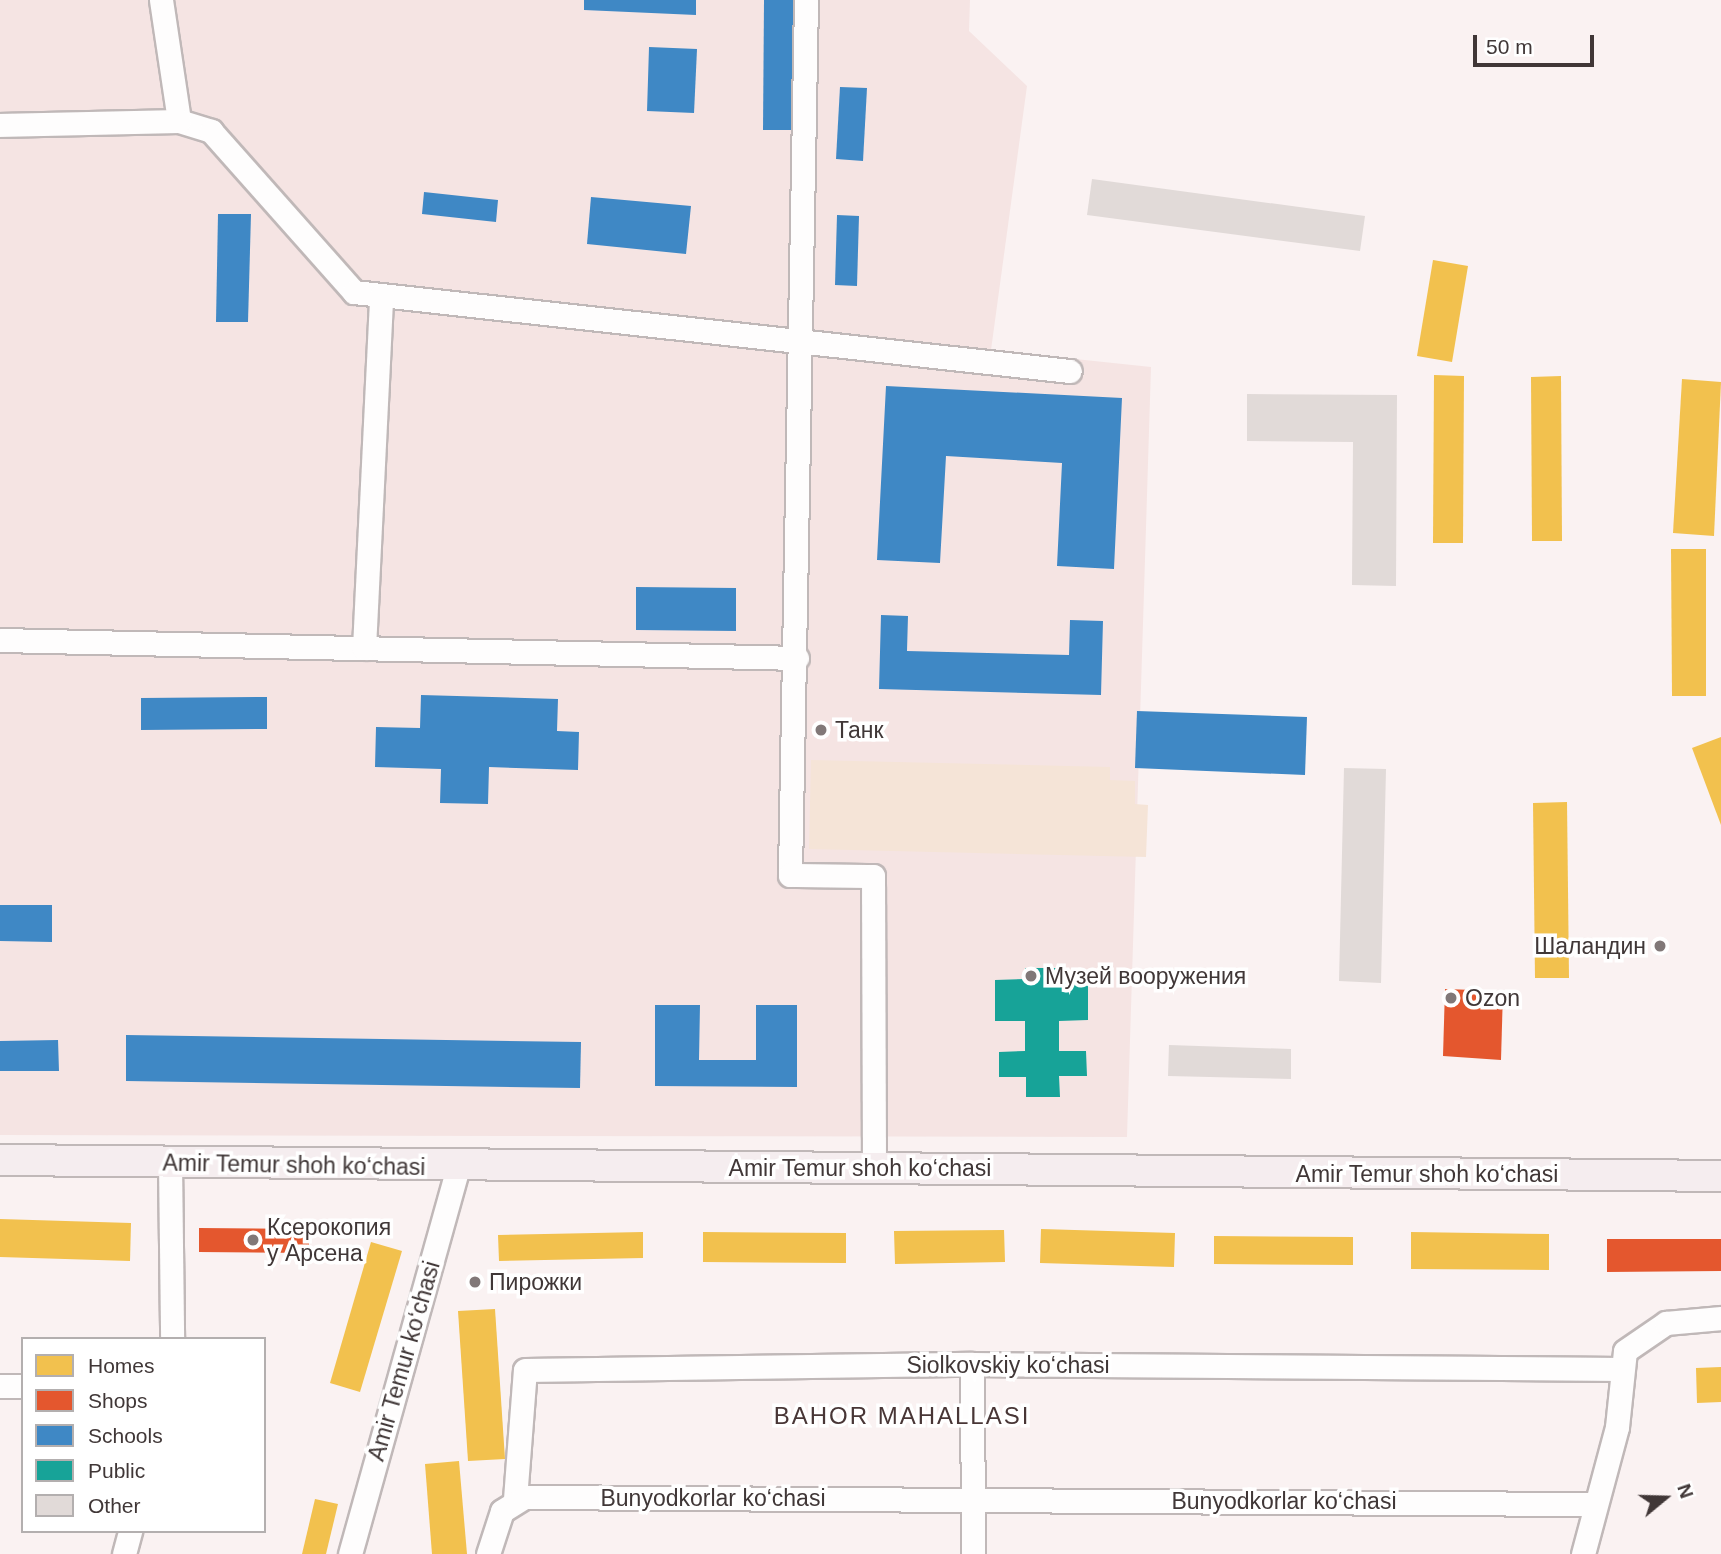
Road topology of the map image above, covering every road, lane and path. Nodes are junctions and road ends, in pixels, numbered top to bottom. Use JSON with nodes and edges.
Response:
{"nodes":[{"id":1,"x":161,"y":0,"type":"edge"},
{"id":2,"x":806,"y":0,"type":"edge"},
{"id":3,"x":179,"y":121,"type":"junction"},
{"id":4,"x":0,"y":125,"type":"edge"},
{"id":5,"x":382,"y":295,"type":"junction"},
{"id":6,"x":799,"y":346,"type":"junction"},
{"id":7,"x":1070,"y":371,"type":"dead end"},
{"id":8,"x":0,"y":640,"type":"edge"},
{"id":9,"x":363,"y":648,"type":"junction"},
{"id":10,"x":797,"y":657,"type":"junction"},
{"id":11,"x":0,"y":1160,"type":"edge"},
{"id":12,"x":170,"y":1163,"type":"junction"},
{"id":13,"x":458,"y":1167,"type":"junction"},
{"id":14,"x":874,"y":1167,"type":"junction"},
{"id":15,"x":1721,"y":1175,"type":"edge"},
{"id":16,"x":1721,"y":1318,"type":"edge"},
{"id":17,"x":172,"y":1337,"type":"edge"},
{"id":18,"x":972,"y":1364,"type":"junction"},
{"id":19,"x":1621,"y":1369,"type":"junction"},
{"id":20,"x":0,"y":1386,"type":"edge"},
{"id":21,"x":21,"y":1386,"type":"edge"},
{"id":22,"x":515,"y":1499,"type":"junction"},
{"id":23,"x":974,"y":1499,"type":"junction"},
{"id":24,"x":1593,"y":1504,"type":"junction"},
{"id":25,"x":129,"y":1533,"type":"edge"},
{"id":26,"x":124,"y":1554,"type":"edge"},
{"id":27,"x":350,"y":1554,"type":"edge"},
{"id":28,"x":488,"y":1554,"type":"edge"},
{"id":29,"x":973,"y":1554,"type":"edge"},
{"id":30,"x":1583,"y":1554,"type":"edge"}],
"edges":[{"from":1,"to":3,"type":"street"},
{"from":2,"to":6,"type":"street"},
{"from":3,"to":4,"type":"street"},
{"from":3,"to":5,"type":"street"},
{"from":5,"to":6,"type":"street"},
{"from":5,"to":9,"type":"street"},
{"from":6,"to":7,"type":"street"},
{"from":6,"to":10,"type":"street"},
{"from":8,"to":9,"type":"street"},
{"from":9,"to":10,"type":"street"},
{"from":10,"to":14,"type":"street"},
{"from":11,"to":12,"type":"main road","name":"Amir Temur shoh ko‘chasi"},
{"from":12,"to":13,"type":"main road","name":"Amir Temur shoh ko‘chasi"},
{"from":12,"to":17,"type":"street"},
{"from":13,"to":14,"type":"main road","name":"Amir Temur shoh ko‘chasi"},
{"from":13,"to":27,"type":"street","name":"Amir Temur ko‘chasi"},
{"from":14,"to":15,"type":"main road","name":"Amir Temur shoh ko‘chasi"},
{"from":16,"to":19,"type":"street"},
{"from":18,"to":19,"type":"street","name":"Siolkovskiy ko‘chasi"},
{"from":18,"to":22,"type":"street","name":"Siolkovskiy ko‘chasi"},
{"from":18,"to":23,"type":"street"},
{"from":19,"to":24,"type":"street"},
{"from":20,"to":21,"type":"street"},
{"from":22,"to":23,"type":"street","name":"Bunyodkorlar ko‘chasi"},
{"from":22,"to":28,"type":"street"},
{"from":23,"to":24,"type":"street","name":"Bunyodkorlar ko‘chasi"},
{"from":23,"to":29,"type":"street"},
{"from":24,"to":30,"type":"street"},
{"from":25,"to":26,"type":"street"}]}
